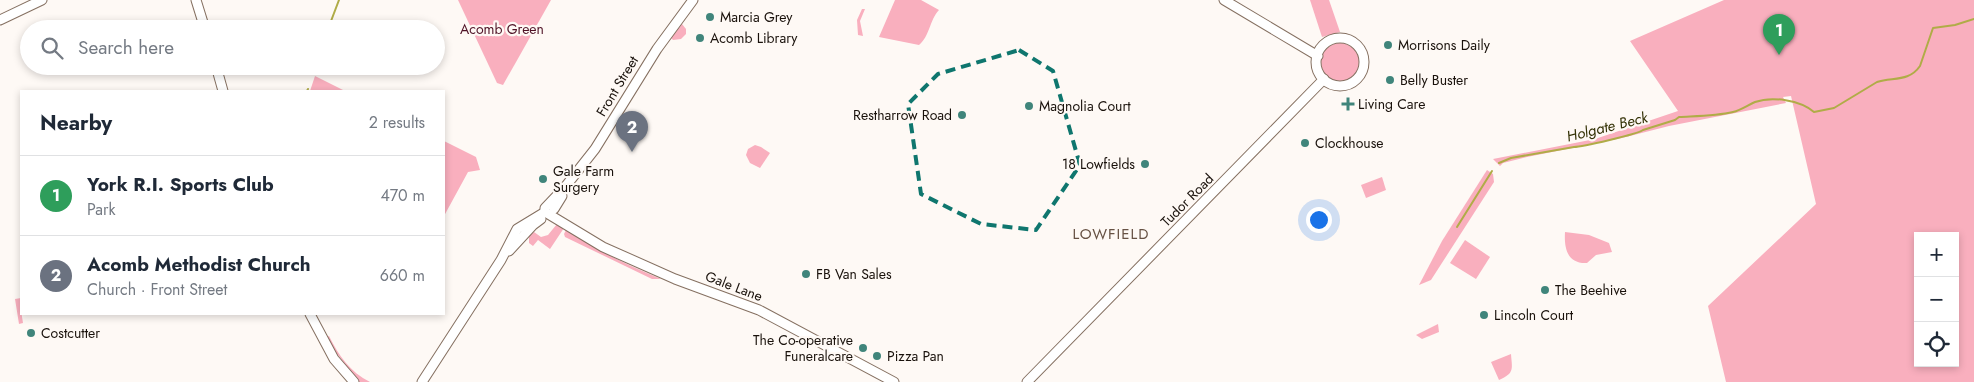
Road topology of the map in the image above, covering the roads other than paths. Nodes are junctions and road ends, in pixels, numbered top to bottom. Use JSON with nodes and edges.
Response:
{"nodes":[{"id":1,"x":42,"y":0,"type":"edge"},
{"id":2,"x":196,"y":0,"type":"edge"},
{"id":3,"x":694,"y":0,"type":"edge"},
{"id":4,"x":1224,"y":0,"type":"edge"},
{"id":5,"x":0,"y":20,"type":"edge"},
{"id":6,"x":202,"y":20,"type":"edge"},
{"id":7,"x":1318,"y":56,"type":"junction"},
{"id":8,"x":219,"y":75,"type":"edge"},
{"id":9,"x":1324,"y":79,"type":"junction"},
{"id":10,"x":223,"y":90,"type":"edge"},
{"id":11,"x":549,"y":212,"type":"junction"},
{"id":12,"x":311,"y":315,"type":"edge"},
{"id":13,"x":354,"y":382,"type":"edge"},
{"id":14,"x":422,"y":382,"type":"edge"},
{"id":15,"x":894,"y":382,"type":"edge"},
{"id":16,"x":1027,"y":382,"type":"edge"}],
"edges":[{"from":1,"to":5,"type":"street"},
{"from":2,"to":6,"type":"street"},
{"from":3,"to":11,"type":"street","name":"Front Street"},
{"from":4,"to":7,"type":"street"},
{"from":7,"to":9,"type":"street"},
{"from":7,"to":9,"type":"street"},
{"from":8,"to":10,"type":"street"},
{"from":9,"to":16,"type":"street","name":"Tudor Road"},
{"from":11,"to":14,"type":"street","name":"Front Street"},
{"from":11,"to":15,"type":"street","name":"Gale Lane"},
{"from":12,"to":13,"type":"street"}]}
